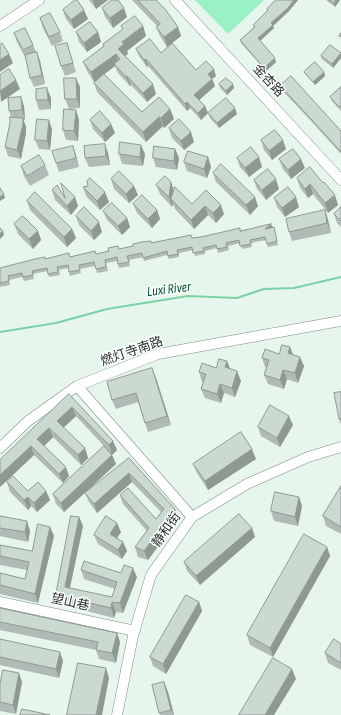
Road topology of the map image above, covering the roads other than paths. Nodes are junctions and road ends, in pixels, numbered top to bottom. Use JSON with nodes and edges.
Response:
{"nodes":[{"id":1,"x":39,"y":0,"type":"edge"},
{"id":2,"x":175,"y":0,"type":"edge"},
{"id":3,"x":0,"y":26,"type":"edge"},
{"id":4,"x":341,"y":180,"type":"edge"},
{"id":5,"x":341,"y":321,"type":"edge"},
{"id":6,"x":76,"y":386,"type":"junction"},
{"id":7,"x":341,"y":447,"type":"edge"},
{"id":8,"x":0,"y":448,"type":"edge"},
{"id":9,"x":192,"y":517,"type":"junction"},
{"id":10,"x":0,"y":602,"type":"edge"},
{"id":11,"x":135,"y":630,"type":"junction"},
{"id":12,"x":117,"y":715,"type":"edge"}],
"edges":[{"from":1,"to":3,"type":"street"},
{"from":2,"to":4,"type":"street","name":"金杏路"},
{"from":5,"to":6,"type":"street","name":"燃灯寺南路"},
{"from":6,"to":8,"type":"street","name":"燃灯寺南路"},
{"from":6,"to":9,"type":"street"},
{"from":7,"to":9,"type":"street","name":"静和街"},
{"from":9,"to":11,"type":"street","name":"静和街"},
{"from":10,"to":11,"type":"street","name":"望山巷"},
{"from":11,"to":12,"type":"street","name":"静和街"}]}
